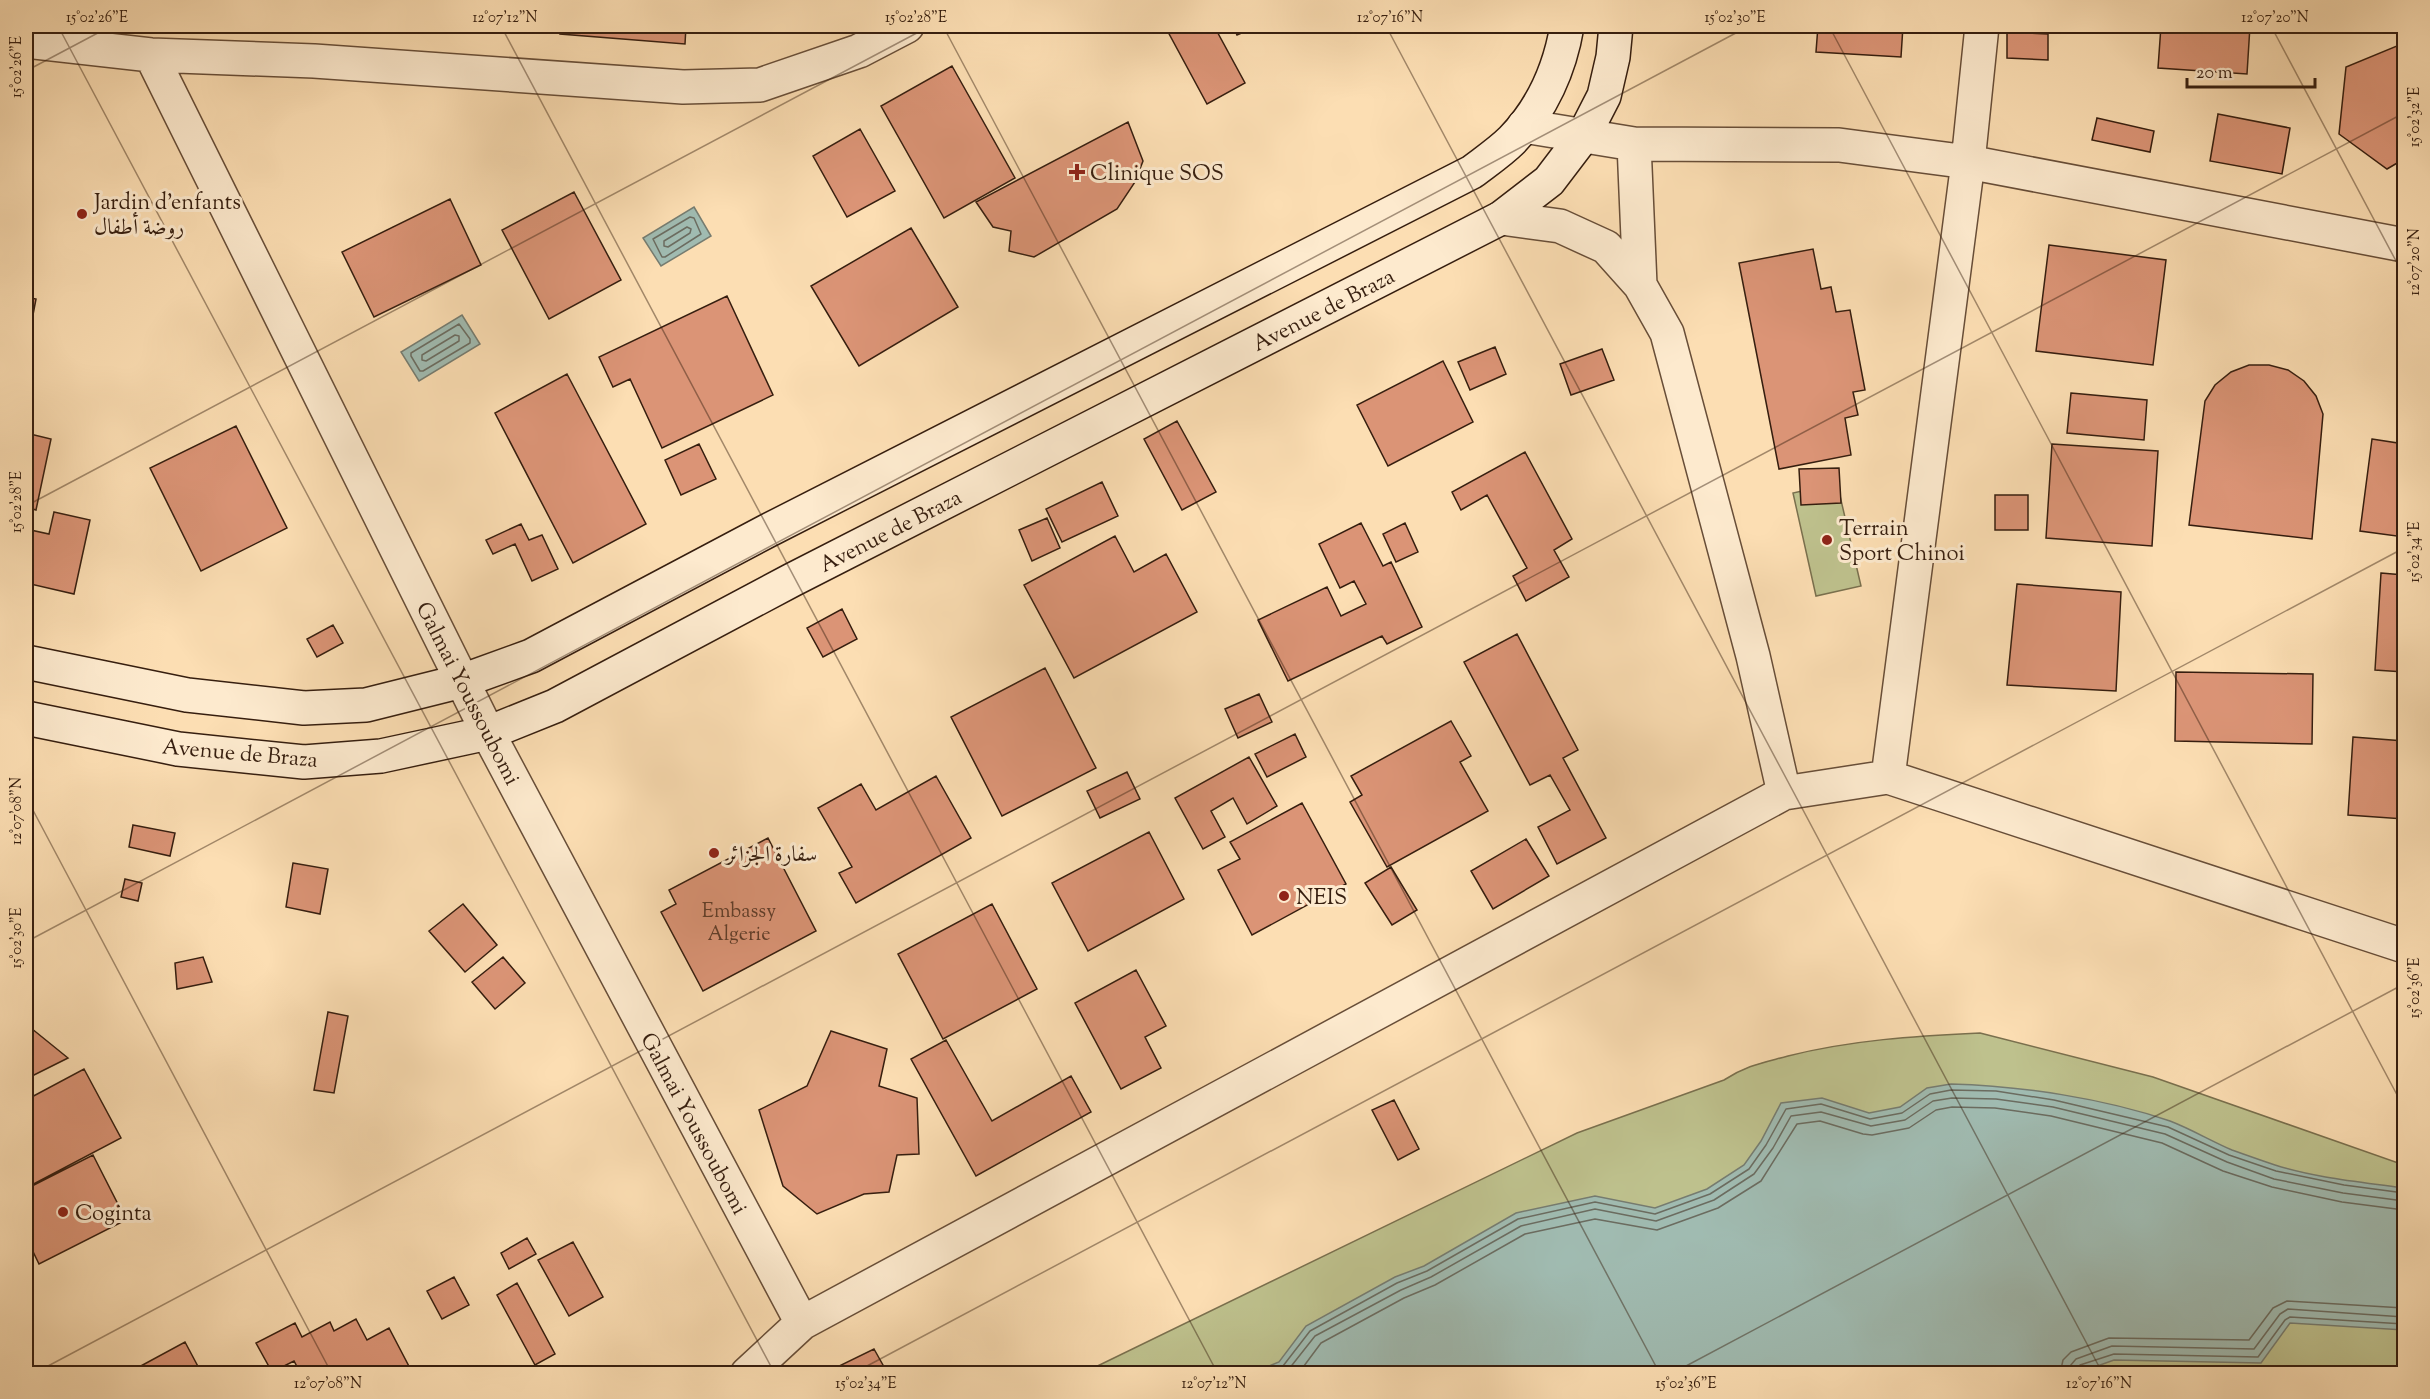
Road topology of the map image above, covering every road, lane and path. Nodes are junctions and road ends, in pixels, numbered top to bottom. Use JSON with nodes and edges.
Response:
{"nodes":[{"id":1,"x":907,"y":26,"type":"edge"},
{"id":2,"x":1567,"y":26,"type":"edge"},
{"id":3,"x":1616,"y":26,"type":"edge"},
{"id":4,"x":1982,"y":26,"type":"edge"},
{"id":5,"x":26,"y":41,"type":"edge"},
{"id":6,"x":151,"y":55,"type":"junction"},
{"id":7,"x":1524,"y":126,"type":"junction"},
{"id":8,"x":1584,"y":135,"type":"junction"},
{"id":9,"x":1634,"y":144,"type":"junction"},
{"id":10,"x":1968,"y":162,"type":"junction"},
{"id":11,"x":1501,"y":218,"type":"junction"},
{"id":12,"x":2404,"y":245,"type":"edge"},
{"id":13,"x":1640,"y":285,"type":"junction"},
{"id":14,"x":26,"y":662,"type":"edge"},
{"id":15,"x":462,"y":681,"type":"junction"},
{"id":16,"x":26,"y":718,"type":"edge"},
{"id":17,"x":488,"y":733,"type":"junction"},
{"id":18,"x":1888,"y":777,"type":"junction"},
{"id":19,"x":1784,"y":793,"type":"junction"},
{"id":20,"x":2404,"y":946,"type":"edge"},
{"id":21,"x":802,"y":1323,"type":"junction"},
{"id":22,"x":747,"y":1374,"type":"edge"}],
"edges":[{"from":1,"to":6,"type":"street"},
{"from":2,"to":7,"type":"street"},
{"from":3,"to":8,"type":"street","name":"Avenue de Braza"},
{"from":4,"to":10,"type":"street"},
{"from":5,"to":6,"type":"street"},
{"from":6,"to":15,"type":"street","name":"Galmai Youssoubomi"},
{"from":7,"to":8,"type":"street"},
{"from":7,"to":15,"type":"street"},
{"from":8,"to":9,"type":"street"},
{"from":8,"to":11,"type":"street","name":"Avenue de Braza"},
{"from":9,"to":10,"type":"street"},
{"from":9,"to":13,"type":"street"},
{"from":10,"to":12,"type":"street"},
{"from":10,"to":18,"type":"street"},
{"from":11,"to":13,"type":"street"},
{"from":11,"to":17,"type":"street","name":"Avenue de Braza"},
{"from":13,"to":19,"type":"street"},
{"from":14,"to":15,"type":"street"},
{"from":15,"to":17,"type":"street","name":"Galmai Youssoubomi"},
{"from":16,"to":17,"type":"street","name":"Avenue de Braza"},
{"from":17,"to":21,"type":"street","name":"Galmai Youssoubomi"},
{"from":18,"to":19,"type":"street"},
{"from":18,"to":20,"type":"street"},
{"from":19,"to":21,"type":"street"},
{"from":21,"to":22,"type":"street"}]}
